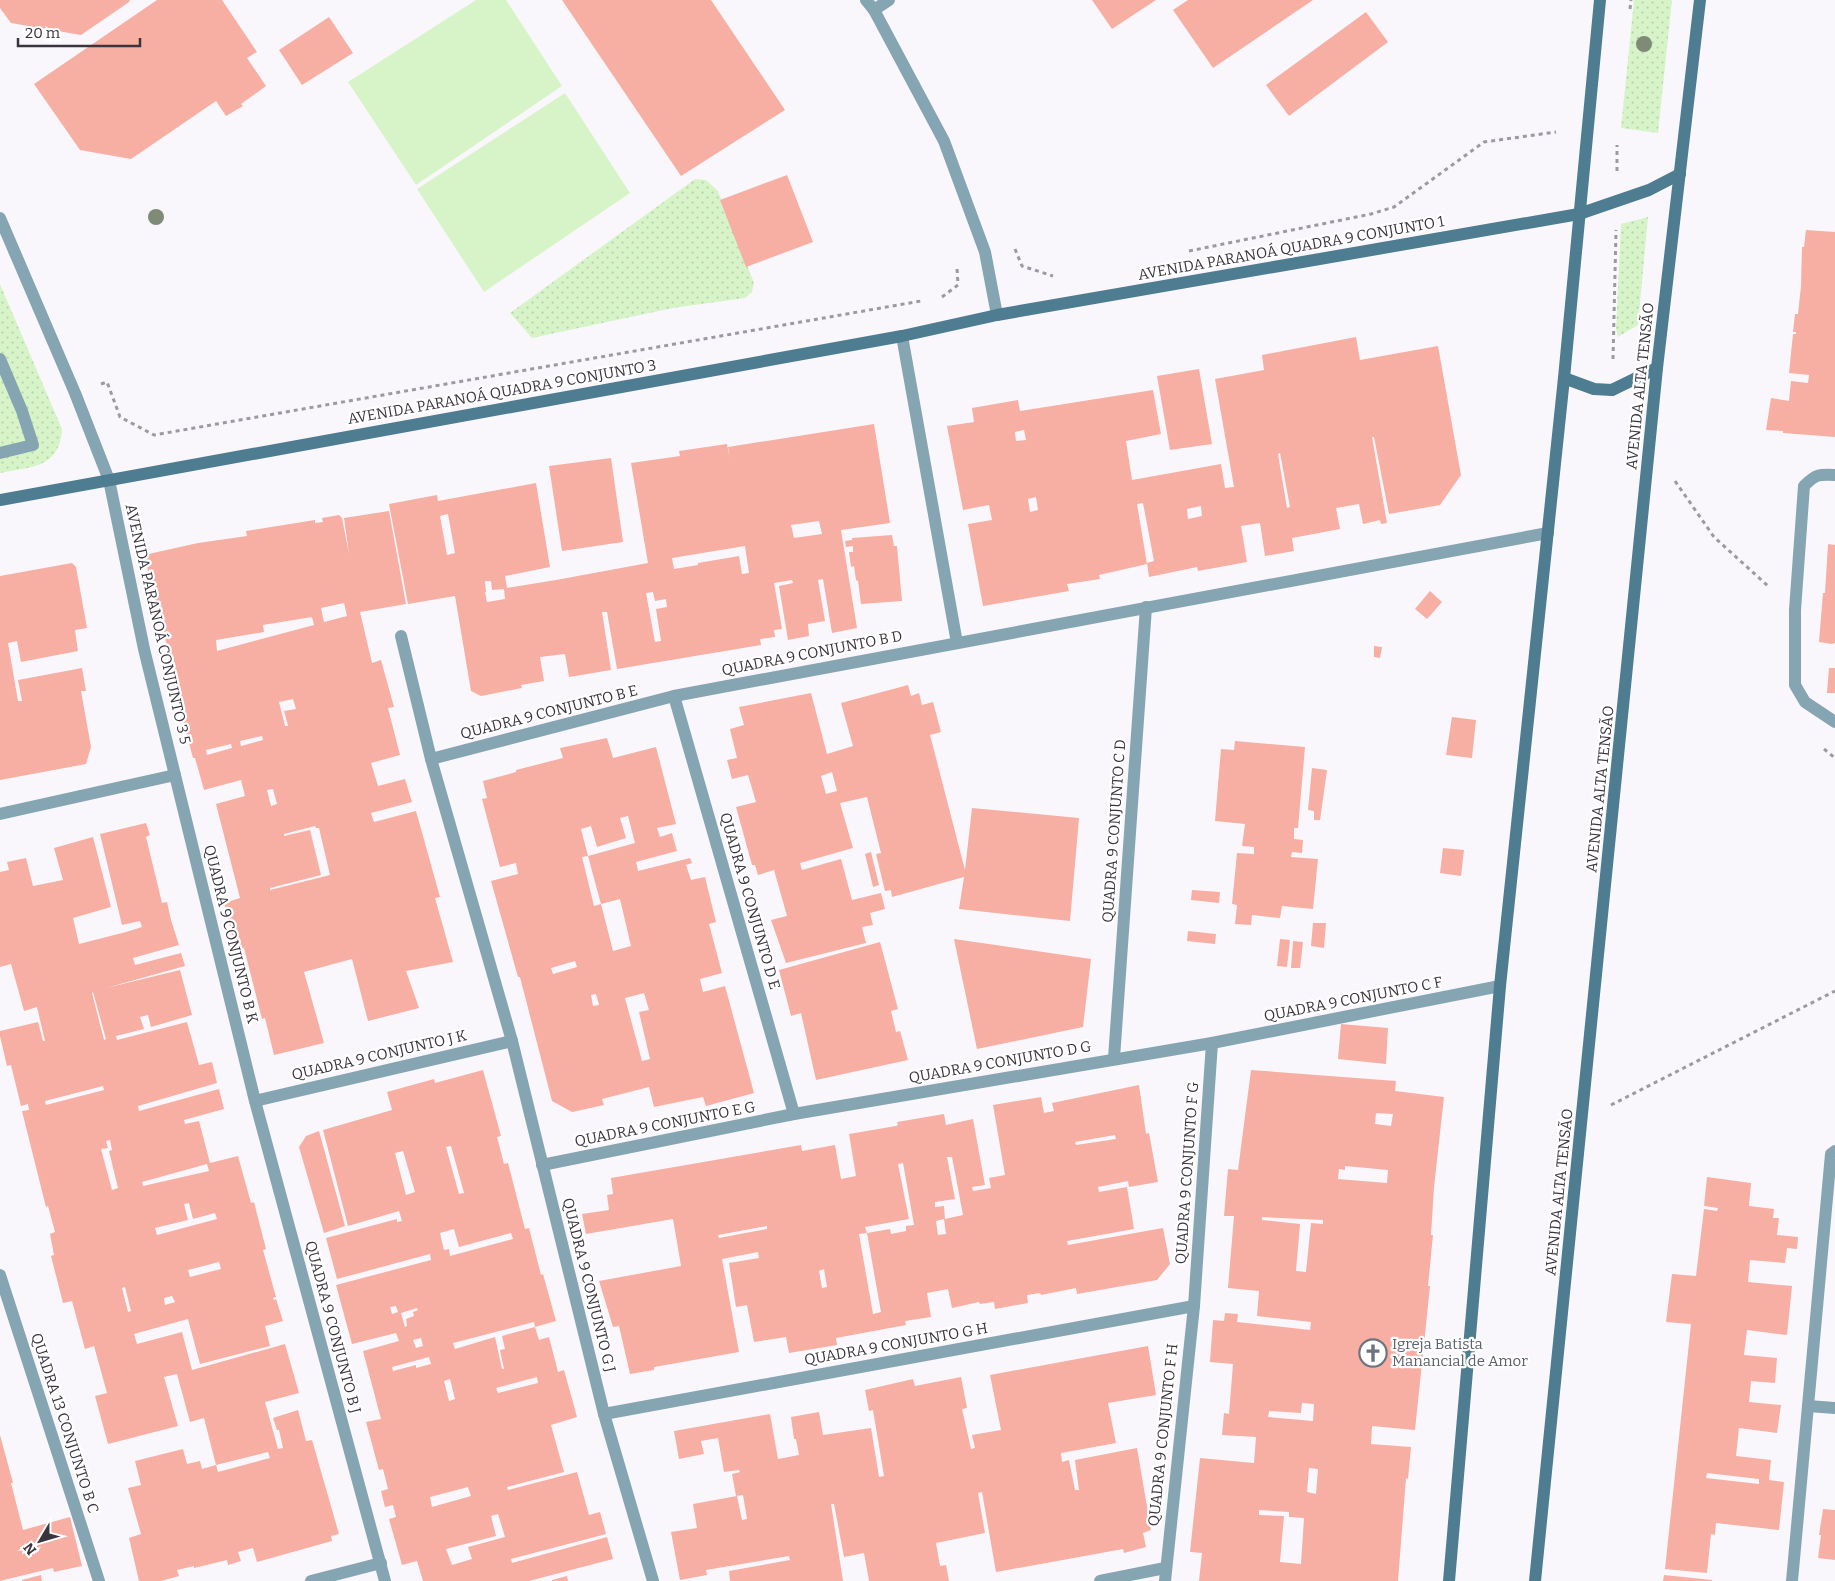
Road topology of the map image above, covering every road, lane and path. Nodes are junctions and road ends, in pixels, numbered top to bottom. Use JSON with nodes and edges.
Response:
{"nodes":[{"id":1,"x":889,"y":0,"type":"edge"},
{"id":2,"x":1600,"y":0,"type":"edge"},
{"id":3,"x":1700,"y":0,"type":"edge"},
{"id":4,"x":870,"y":5,"type":"edge"},
{"id":5,"x":1556,"y":132,"type":"dead end"},
{"id":6,"x":1680,"y":174,"type":"junction"},
{"id":7,"x":1579,"y":214,"type":"junction"},
{"id":8,"x":0,"y":218,"type":"edge"},
{"id":9,"x":985,"y":252,"type":"junction"},
{"id":10,"x":1180,"y":252,"type":"dead end"},
{"id":11,"x":1057,"y":277,"type":"dead end"},
{"id":12,"x":934,"y":298,"type":"dead end"},
{"id":13,"x":924,"y":300,"type":"dead end"},
{"id":14,"x":998,"y":315,"type":"junction"},
{"id":15,"x":902,"y":336,"type":"junction"},
{"id":16,"x":0,"y":358,"type":"edge"},
{"id":17,"x":1657,"y":368,"type":"junction"},
{"id":18,"x":1564,"y":378,"type":"junction"},
{"id":19,"x":76,"y":393,"type":"junction"},
{"id":20,"x":1651,"y":446,"type":"junction"},
{"id":21,"x":0,"y":453,"type":"edge"},
{"id":22,"x":1835,"y":475,"type":"edge"},
{"id":23,"x":109,"y":480,"type":"junction"},
{"id":24,"x":0,"y":500,"type":"edge"},
{"id":25,"x":1548,"y":533,"type":"junction"},
{"id":26,"x":1146,"y":607,"type":"junction"},
{"id":27,"x":1794,"y":610,"type":"junction"},
{"id":28,"x":401,"y":636,"type":"dead end"},
{"id":29,"x":957,"y":642,"type":"junction"},
{"id":30,"x":674,"y":696,"type":"junction"},
{"id":31,"x":1835,"y":722,"type":"edge"},
{"id":32,"x":431,"y":759,"type":"junction"},
{"id":33,"x":175,"y":775,"type":"junction"},
{"id":34,"x":0,"y":814,"type":"edge"},
{"id":35,"x":1500,"y":986,"type":"junction"},
{"id":36,"x":1835,"y":991,"type":"edge"},
{"id":37,"x":512,"y":1041,"type":"junction"},
{"id":38,"x":1212,"y":1043,"type":"junction"},
{"id":39,"x":1114,"y":1058,"type":"junction"},
{"id":40,"x":255,"y":1100,"type":"junction"},
{"id":41,"x":1606,"y":1107,"type":"dead end"},
{"id":42,"x":794,"y":1114,"type":"junction"},
{"id":43,"x":1835,"y":1151,"type":"edge"},
{"id":44,"x":542,"y":1165,"type":"junction"},
{"id":45,"x":0,"y":1276,"type":"edge"},
{"id":46,"x":1194,"y":1306,"type":"junction"},
{"id":47,"x":1808,"y":1406,"type":"junction"},
{"id":48,"x":1835,"y":1408,"type":"edge"},
{"id":49,"x":604,"y":1414,"type":"junction"},
{"id":50,"x":381,"y":1562,"type":"junction"},
{"id":51,"x":1165,"y":1568,"type":"junction"},
{"id":52,"x":99,"y":1581,"type":"edge"},
{"id":53,"x":311,"y":1581,"type":"edge"},
{"id":54,"x":385,"y":1581,"type":"edge"},
{"id":55,"x":653,"y":1581,"type":"edge"},
{"id":56,"x":1100,"y":1581,"type":"edge"},
{"id":57,"x":1165,"y":1581,"type":"edge"},
{"id":58,"x":1449,"y":1581,"type":"edge"},
{"id":59,"x":1535,"y":1581,"type":"edge"},
{"id":60,"x":1792,"y":1581,"type":"edge"}],
"edges":[{"from":1,"to":4,"type":"street"},
{"from":2,"to":7,"type":"street"},
{"from":3,"to":6,"type":"street","name":"AVENIDA ALTA TENSÃO"},
{"from":4,"to":9,"type":"street"},
{"from":5,"to":10,"type":"path"},
{"from":6,"to":7,"type":"street","name":"AVENIDA PARANOÁ QUADRA 9 CONJUNTO 1"},
{"from":6,"to":17,"type":"street","name":"AVENIDA ALTA TENSÃO"},
{"from":7,"to":14,"type":"street","name":"AVENIDA PARANOÁ QUADRA 9 CONJUNTO 1"},
{"from":7,"to":18,"type":"street"},
{"from":8,"to":19,"type":"street","name":"AVENIDA PARANOÁ CONJUNTO 3 5"},
{"from":9,"to":11,"type":"path"},
{"from":9,"to":12,"type":"path"},
{"from":9,"to":14,"type":"street"},
{"from":13,"to":19,"type":"path"},
{"from":14,"to":15,"type":"street","name":"AVENIDA PARANOÁ QUADRA 9 CONJUNTO 1"},
{"from":15,"to":23,"type":"street","name":"AVENIDA PARANOÁ QUADRA 9 CONJUNTO 3"},
{"from":15,"to":29,"type":"street"},
{"from":16,"to":21,"type":"street"},
{"from":17,"to":18,"type":"street"},
{"from":17,"to":20,"type":"street","name":"AVENIDA ALTA TENSÃO"},
{"from":18,"to":25,"type":"street"},
{"from":19,"to":23,"type":"street","name":"AVENIDA PARANOÁ CONJUNTO 3 5"},
{"from":20,"to":27,"type":"path"},
{"from":20,"to":59,"type":"street","name":"AVENIDA ALTA TENSÃO"},
{"from":22,"to":27,"type":"street"},
{"from":23,"to":24,"type":"street","name":"AVENIDA PARANOÁ QUADRA 9 CONJUNTO 3"},
{"from":23,"to":33,"type":"street","name":"AVENIDA PARANOÁ CONJUNTO 3 5"},
{"from":25,"to":26,"type":"street","name":"QUADRA 9 CONJUNTO B D"},
{"from":25,"to":35,"type":"street"},
{"from":26,"to":29,"type":"street","name":"QUADRA 9 CONJUNTO B D"},
{"from":26,"to":39,"type":"street","name":"QUADRA 9 CONJUNTO C D"},
{"from":27,"to":31,"type":"street"},
{"from":28,"to":32,"type":"street","name":"QUADRA 9 CONJUNTO G J"},
{"from":29,"to":30,"type":"street","name":"QUADRA 9 CONJUNTO B D"},
{"from":30,"to":32,"type":"street","name":"QUADRA 9 CONJUNTO B E"},
{"from":30,"to":42,"type":"street","name":"QUADRA 9 CONJUNTO D E"},
{"from":32,"to":37,"type":"street","name":"QUADRA 9 CONJUNTO G J"},
{"from":33,"to":34,"type":"street"},
{"from":33,"to":40,"type":"street","name":"QUADRA 9 CONJUNTO B K"},
{"from":35,"to":38,"type":"street","name":"QUADRA 9 CONJUNTO C F"},
{"from":35,"to":58,"type":"street"},
{"from":36,"to":41,"type":"path"},
{"from":37,"to":40,"type":"street","name":"QUADRA 9 CONJUNTO J K"},
{"from":37,"to":44,"type":"street","name":"QUADRA 9 CONJUNTO G J"},
{"from":38,"to":39,"type":"street","name":"QUADRA 9 CONJUNTO D G"},
{"from":38,"to":46,"type":"street","name":"QUADRA 9 CONJUNTO F G"},
{"from":39,"to":42,"type":"street","name":"QUADRA 9 CONJUNTO D G"},
{"from":40,"to":50,"type":"street","name":"QUADRA 9 CONJUNTO B J"},
{"from":42,"to":44,"type":"street","name":"QUADRA 9 CONJUNTO E G"},
{"from":43,"to":47,"type":"street"},
{"from":44,"to":49,"type":"street","name":"QUADRA 9 CONJUNTO G J"},
{"from":45,"to":52,"type":"street","name":"QUADRA 13 CONJUNTO B C"},
{"from":46,"to":49,"type":"street","name":"QUADRA 9 CONJUNTO G H"},
{"from":46,"to":51,"type":"street","name":"QUADRA 9 CONJUNTO F H"},
{"from":47,"to":48,"type":"street"},
{"from":47,"to":60,"type":"street"},
{"from":49,"to":55,"type":"street","name":"QUADRA 9 CONJUNTO G J"},
{"from":50,"to":53,"type":"street"},
{"from":50,"to":54,"type":"street","name":"QUADRA 9 CONJUNTO B J"},
{"from":51,"to":56,"type":"street"},
{"from":51,"to":57,"type":"street","name":"QUADRA 9 CONJUNTO F H"}]}
